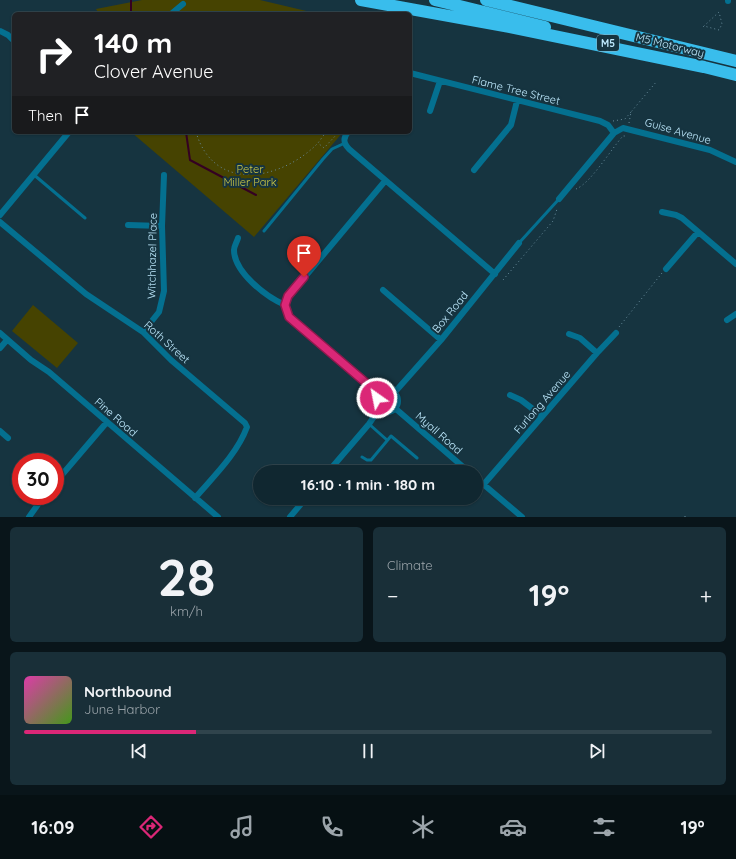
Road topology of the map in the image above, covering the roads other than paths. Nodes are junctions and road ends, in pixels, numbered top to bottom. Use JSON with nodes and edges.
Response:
{"nodes":[{"id":1,"x":353,"y":0,"type":"edge"},
{"id":2,"x":361,"y":0,"type":"edge"},
{"id":3,"x":435,"y":0,"type":"edge"},
{"id":4,"x":486,"y":0,"type":"edge"},
{"id":5,"x":183,"y":4,"type":"dead end"},
{"id":6,"x":403,"y":8,"type":"junction"},
{"id":7,"x":173,"y":12,"type":"edge"},
{"id":8,"x":0,"y":32,"type":"edge"},
{"id":9,"x":12,"y":39,"type":"edge"},
{"id":10,"x":736,"y":61,"type":"edge"},
{"id":11,"x":704,"y":67,"type":"junction"},
{"id":12,"x":412,"y":74,"type":"edge"},
{"id":13,"x":736,"y":75,"type":"edge"},
{"id":14,"x":440,"y":81,"type":"junction"},
{"id":15,"x":517,"y":100,"type":"junction"},
{"id":16,"x":430,"y":111,"type":"dead end"},
{"id":17,"x":614,"y":133,"type":"junction"},
{"id":18,"x":67,"y":134,"type":"edge"},
{"id":19,"x":347,"y":134,"type":"edge"},
{"id":20,"x":344,"y":143,"type":"junction"},
{"id":21,"x":736,"y":162,"type":"edge"},
{"id":22,"x":474,"y":170,"type":"dead end"},
{"id":23,"x":33,"y":174,"type":"junction"},
{"id":24,"x":164,"y":174,"type":"dead end"},
{"id":25,"x":385,"y":181,"type":"junction"},
{"id":26,"x":559,"y":198,"type":"joint"},
{"id":27,"x":662,"y":212,"type":"dead end"},
{"id":28,"x":0,"y":215,"type":"edge"},
{"id":29,"x":85,"y":218,"type":"dead end"},
{"id":30,"x":0,"y":222,"type":"edge"},
{"id":31,"x":128,"y":225,"type":"dead end"},
{"id":32,"x":162,"y":226,"type":"junction"},
{"id":33,"x":264,"y":231,"type":"dead end"},
{"id":34,"x":698,"y":232,"type":"junction"},
{"id":35,"x":238,"y":238,"type":"dead end"},
{"id":36,"x":519,"y":243,"type":"joint"},
{"id":37,"x":736,"y":264,"type":"edge"},
{"id":38,"x":666,"y":269,"type":"road end"},
{"id":39,"x":495,"y":274,"type":"junction"},
{"id":40,"x":383,"y":290,"type":"dead end"},
{"id":41,"x":285,"y":305,"type":"junction"},
{"id":42,"x":736,"y":314,"type":"edge"},
{"id":43,"x":727,"y":320,"type":"dead end"},
{"id":44,"x":144,"y":332,"type":"junction"},
{"id":45,"x":0,"y":333,"type":"edge"},
{"id":46,"x":616,"y":333,"type":"road end"},
{"id":47,"x":569,"y":334,"type":"dead end"},
{"id":48,"x":7,"y":340,"type":"junction"},
{"id":49,"x":441,"y":340,"type":"junction"},
{"id":50,"x":0,"y":348,"type":"edge"},
{"id":51,"x":597,"y":352,"type":"junction"},
{"id":52,"x":394,"y":393,"type":"junction"},
{"id":53,"x":379,"y":394,"type":"junction"},
{"id":54,"x":510,"y":395,"type":"dead end"},
{"id":55,"x":379,"y":409,"type":"junction"},
{"id":56,"x":396,"y":409,"type":"junction"},
{"id":57,"x":542,"y":416,"type":"junction"},
{"id":58,"x":107,"y":422,"type":"junction"},
{"id":59,"x":369,"y":424,"type":"junction"},
{"id":60,"x":0,"y":431,"type":"edge"},
{"id":61,"x":8,"y":438,"type":"dead end"},
{"id":62,"x":388,"y":440,"type":"junction"},
{"id":63,"x":362,"y":458,"type":"dead end"},
{"id":64,"x":417,"y":458,"type":"dead end"},
{"id":65,"x":334,"y":465,"type":"edge"},
{"id":66,"x":461,"y":465,"type":"edge"},
{"id":67,"x":64,"y":472,"type":"edge"},
{"id":68,"x":484,"y":484,"type":"joint"},
{"id":69,"x":195,"y":498,"type":"junction"},
{"id":70,"x":38,"y":505,"type":"edge"},
{"id":71,"x":300,"y":505,"type":"edge"},
{"id":72,"x":30,"y":517,"type":"edge"},
{"id":73,"x":218,"y":517,"type":"edge"},
{"id":74,"x":290,"y":517,"type":"edge"},
{"id":75,"x":522,"y":517,"type":"edge"}],
"edges":[{"from":1,"to":6,"type":"highway"},
{"from":2,"to":6,"type":"highway"},
{"from":3,"to":11,"type":"highway","name":"M5 Motorway","number":"M5"},
{"from":4,"to":10,"type":"highway","name":"M5 Motorway","number":"M5"},
{"from":5,"to":7,"type":"street"},
{"from":6,"to":11,"type":"highway"},
{"from":8,"to":9,"type":"street"},
{"from":11,"to":13,"type":"highway","name":"M5 Motorway","number":"M5"},
{"from":12,"to":14,"type":"street","name":"Flame Tree Street"},
{"from":14,"to":15,"type":"street","name":"Flame Tree Street"},
{"from":14,"to":16,"type":"street"},
{"from":15,"to":17,"type":"street","name":"Flame Tree Street"},
{"from":15,"to":22,"type":"street"},
{"from":17,"to":21,"type":"street","name":"Guise Avenue"},
{"from":17,"to":26,"type":"street"},
{"from":18,"to":23,"type":"street"},
{"from":19,"to":20,"type":"street"},
{"from":20,"to":25,"type":"street"},
{"from":20,"to":33,"type":"lane"},
{"from":23,"to":28,"type":"street"},
{"from":23,"to":29,"type":"lane"},
{"from":24,"to":32,"type":"street","name":"Witchhazel Place"},
{"from":25,"to":39,"type":"street"},
{"from":25,"to":41,"type":"street"},
{"from":26,"to":36,"type":"lane"},
{"from":27,"to":34,"type":"street"},
{"from":30,"to":44,"type":"street","name":"Roth Street"},
{"from":31,"to":32,"type":"street"},
{"from":32,"to":44,"type":"street","name":"Witchhazel Place"},
{"from":34,"to":37,"type":"street"},
{"from":34,"to":38,"type":"street"},
{"from":35,"to":41,"type":"street"},
{"from":36,"to":39,"type":"street","name":"Box Road"},
{"from":39,"to":49,"type":"street","name":"Box Road"},
{"from":40,"to":49,"type":"street"},
{"from":41,"to":53,"type":"street"},
{"from":42,"to":43,"type":"street"},
{"from":44,"to":69,"type":"street","name":"Roth Street"},
{"from":45,"to":48,"type":"street","name":"Pine Road"},
{"from":46,"to":51,"type":"street","name":"Furlong Avenue"},
{"from":47,"to":51,"type":"street"},
{"from":48,"to":50,"type":"street"},
{"from":48,"to":58,"type":"street","name":"Pine Road"},
{"from":49,"to":52,"type":"street","name":"Box Road"},
{"from":51,"to":57,"type":"street","name":"Furlong Avenue"},
{"from":52,"to":53,"type":"street"},
{"from":52,"to":56,"type":"street"},
{"from":53,"to":55,"type":"street"},
{"from":54,"to":57,"type":"street"},
{"from":55,"to":56,"type":"street"},
{"from":55,"to":59,"type":"street"},
{"from":56,"to":66,"type":"street","name":"Myall Road"},
{"from":57,"to":68,"type":"street","name":"Furlong Avenue"},
{"from":58,"to":67,"type":"street"},
{"from":58,"to":69,"type":"street","name":"Pine Road"},
{"from":59,"to":62,"type":"lane"},
{"from":59,"to":65,"type":"street"},
{"from":60,"to":61,"type":"street"},
{"from":62,"to":63,"type":"lane"},
{"from":62,"to":64,"type":"lane"},
{"from":68,"to":75,"type":"street"},
{"from":69,"to":73,"type":"street","name":"Pine Road"},
{"from":70,"to":72,"type":"street"},
{"from":71,"to":74,"type":"street"}]}
